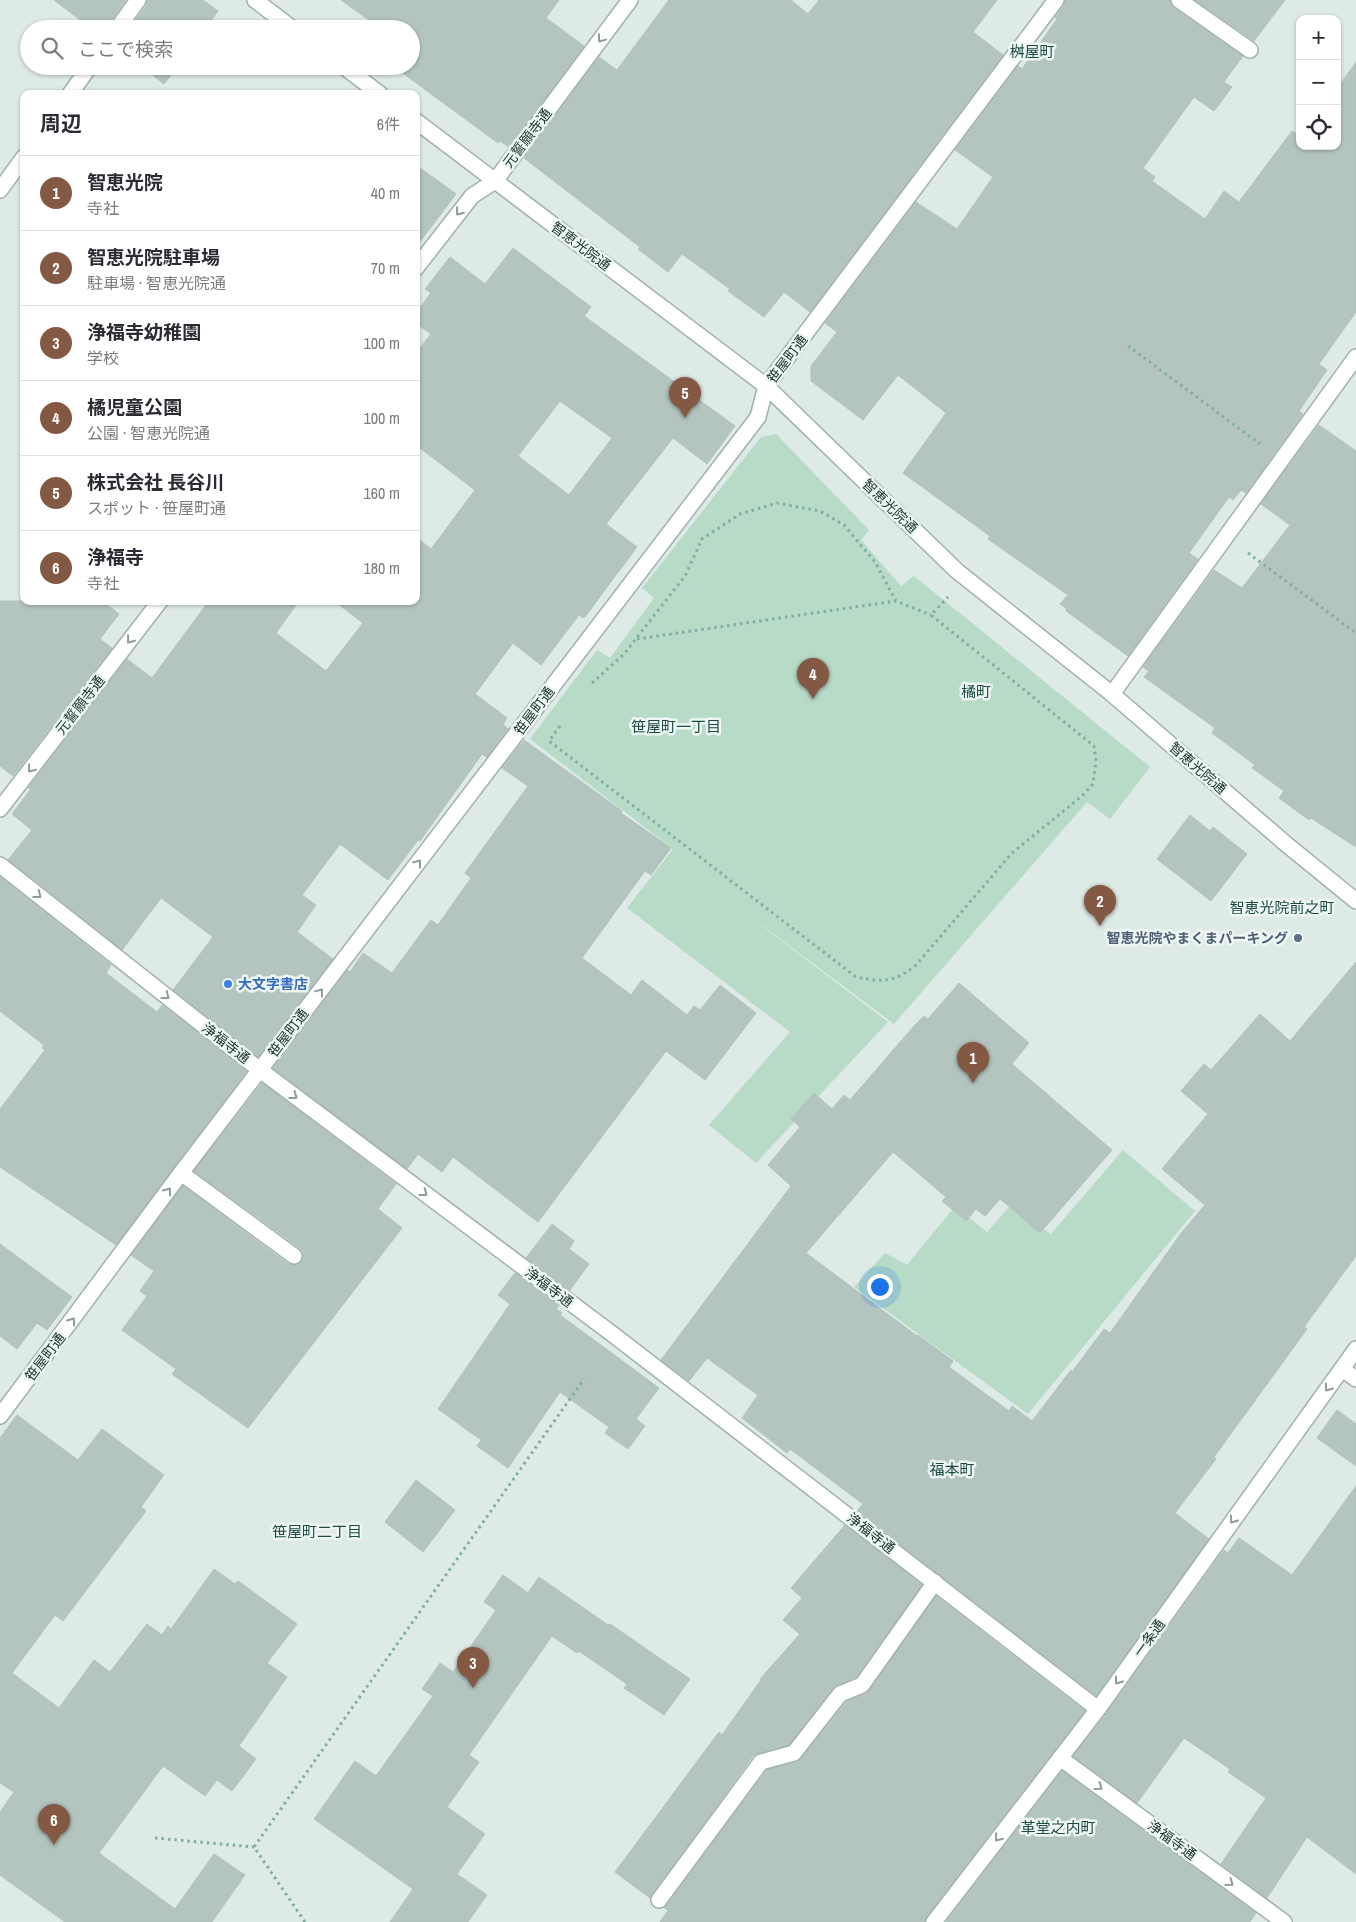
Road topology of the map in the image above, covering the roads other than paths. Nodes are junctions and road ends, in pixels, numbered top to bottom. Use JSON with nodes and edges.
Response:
{"nodes":[{"id":1,"x":138,"y":0,"type":"edge"},
{"id":2,"x":255,"y":0,"type":"edge"},
{"id":3,"x":630,"y":0,"type":"edge"},
{"id":4,"x":1056,"y":0,"type":"edge"},
{"id":5,"x":1179,"y":0,"type":"edge"},
{"id":6,"x":124,"y":20,"type":"edge"},
{"id":7,"x":281,"y":20,"type":"edge"},
{"id":8,"x":1250,"y":50,"type":"dead end"},
{"id":9,"x":84,"y":75,"type":"edge"},
{"id":10,"x":355,"y":75,"type":"edge"},
{"id":11,"x":73,"y":90,"type":"edge"},
{"id":12,"x":375,"y":90,"type":"edge"},
{"id":13,"x":420,"y":124,"type":"edge"},
{"id":14,"x":20,"y":162,"type":"edge"},
{"id":15,"x":495,"y":181,"type":"junction"},
{"id":16,"x":0,"y":190,"type":"edge"},
{"id":17,"x":420,"y":263,"type":"edge"},
{"id":18,"x":1356,"y":357,"type":"edge"},
{"id":19,"x":766,"y":386,"type":"junction"},
{"id":20,"x":157,"y":605,"type":"edge"},
{"id":21,"x":1112,"y":694,"type":"junction"},
{"id":22,"x":0,"y":809,"type":"edge"},
{"id":23,"x":0,"y":865,"type":"edge"},
{"id":24,"x":1356,"y":901,"type":"edge"},
{"id":25,"x":260,"y":1070,"type":"junction"},
{"id":26,"x":181,"y":1173,"type":"junction"},
{"id":27,"x":294,"y":1256,"type":"dead end"},
{"id":28,"x":1356,"y":1349,"type":"edge"},
{"id":29,"x":1342,"y":1369,"type":"junction"},
{"id":30,"x":1356,"y":1379,"type":"edge"},
{"id":31,"x":0,"y":1416,"type":"edge"},
{"id":32,"x":935,"y":1582,"type":"junction"},
{"id":33,"x":1098,"y":1709,"type":"junction"},
{"id":34,"x":1060,"y":1758,"type":"junction"},
{"id":35,"x":660,"y":1900,"type":"dead end"},
{"id":36,"x":934,"y":1922,"type":"edge"},
{"id":37,"x":1284,"y":1922,"type":"edge"}],
"edges":[{"from":1,"to":6,"type":"street"},
{"from":2,"to":7,"type":"street"},
{"from":3,"to":15,"type":"street","name":"元誓願寺通","one_way":true},
{"from":4,"to":19,"type":"street","name":"笹屋町通"},
{"from":5,"to":8,"type":"street"},
{"from":9,"to":11,"type":"street"},
{"from":10,"to":12,"type":"street"},
{"from":13,"to":15,"type":"street","name":"智恵光院通"},
{"from":14,"to":16,"type":"street"},
{"from":15,"to":17,"type":"street","name":"元誓願寺通","one_way":true},
{"from":15,"to":19,"type":"street","name":"智恵光院通"},
{"from":18,"to":21,"type":"street"},
{"from":19,"to":21,"type":"street","name":"智恵光院通"},
{"from":25,"to":19,"type":"street","name":"笹屋町通","one_way":true},
{"from":20,"to":22,"type":"street","name":"元誓願寺通","one_way":true},
{"from":21,"to":24,"type":"street","name":"智恵光院通"},
{"from":23,"to":25,"type":"street","name":"浄福寺通","one_way":true},
{"from":25,"to":26,"type":"street","name":"笹屋町通"},
{"from":25,"to":32,"type":"street","name":"浄福寺通","one_way":true},
{"from":26,"to":27,"type":"street"},
{"from":31,"to":26,"type":"street","name":"笹屋町通","one_way":true},
{"from":28,"to":29,"type":"street","name":"一条通"},
{"from":29,"to":30,"type":"street"},
{"from":29,"to":33,"type":"street","name":"一条通","one_way":true},
{"from":32,"to":33,"type":"street","name":"浄福寺通"},
{"from":32,"to":35,"type":"street"},
{"from":33,"to":34,"type":"street","name":"一条通"},
{"from":34,"to":36,"type":"street","name":"一条通","one_way":true},
{"from":34,"to":37,"type":"street","name":"浄福寺通","one_way":true}]}
